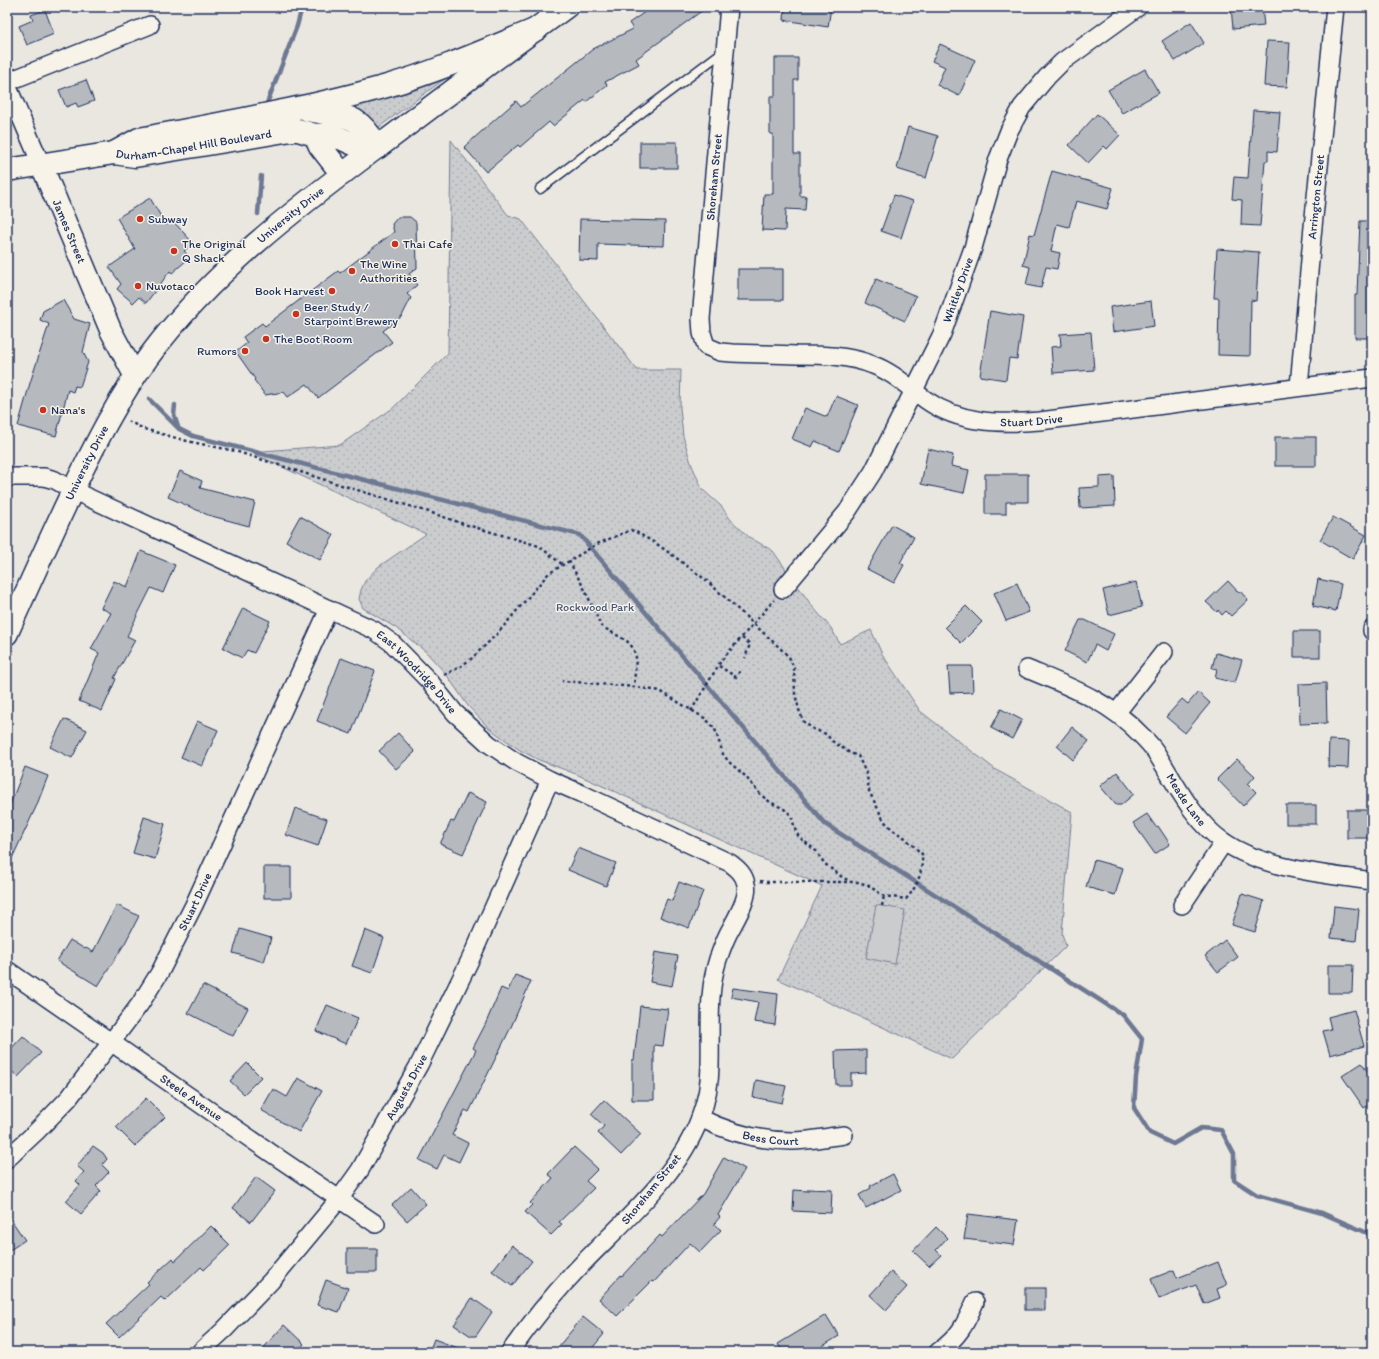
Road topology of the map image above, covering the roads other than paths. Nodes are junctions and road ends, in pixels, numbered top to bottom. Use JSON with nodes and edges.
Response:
{"nodes":[{"id":1,"x":566,"y":7,"type":"edge"},
{"id":2,"x":729,"y":7,"type":"edge"},
{"id":3,"x":1138,"y":7,"type":"edge"},
{"id":4,"x":1335,"y":7,"type":"edge"},
{"id":5,"x":150,"y":25,"type":"dead end"},
{"id":6,"x":537,"y":29,"type":"junction"},
{"id":7,"x":726,"y":49,"type":"junction"},
{"id":8,"x":7,"y":82,"type":"edge"},
{"id":9,"x":7,"y":85,"type":"edge"},
{"id":10,"x":10,"y":104,"type":"edge"},
{"id":11,"x":296,"y":108,"type":"junction"},
{"id":12,"x":315,"y":135,"type":"junction"},
{"id":13,"x":378,"y":147,"type":"junction"},
{"id":14,"x":114,"y":153,"type":"junction"},
{"id":15,"x":40,"y":164,"type":"junction"},
{"id":16,"x":7,"y":170,"type":"edge"},
{"id":17,"x":342,"y":174,"type":"junction"},
{"id":18,"x":540,"y":189,"type":"dead end"},
{"id":19,"x":706,"y":346,"type":"joint"},
{"id":20,"x":135,"y":376,"type":"junction"},
{"id":21,"x":1372,"y":378,"type":"edge"},
{"id":22,"x":1299,"y":387,"type":"junction"},
{"id":23,"x":913,"y":390,"type":"junction"},
{"id":24,"x":7,"y":478,"type":"edge"},
{"id":25,"x":72,"y":490,"type":"junction"},
{"id":26,"x":783,"y":589,"type":"road end"},
{"id":27,"x":329,"y":609,"type":"junction"},
{"id":28,"x":7,"y":634,"type":"edge"},
{"id":29,"x":1164,"y":652,"type":"dead end"},
{"id":30,"x":1027,"y":669,"type":"dead end"},
{"id":31,"x":1117,"y":712,"type":"junction"},
{"id":32,"x":550,"y":780,"type":"junction"},
{"id":33,"x":1224,"y":842,"type":"junction"},
{"id":34,"x":744,"y":878,"type":"joint"},
{"id":35,"x":1372,"y":881,"type":"edge"},
{"id":36,"x":1182,"y":905,"type":"dead end"},
{"id":37,"x":7,"y":970,"type":"edge"},
{"id":38,"x":112,"y":1043,"type":"junction"},
{"id":39,"x":700,"y":1118,"type":"junction"},
{"id":40,"x":844,"y":1135,"type":"dead end"},
{"id":41,"x":7,"y":1159,"type":"edge"},
{"id":42,"x":340,"y":1198,"type":"junction"},
{"id":43,"x":376,"y":1224,"type":"dead end"},
{"id":44,"x":975,"y":1302,"type":"dead end"},
{"id":45,"x":200,"y":1352,"type":"edge"},
{"id":46,"x":510,"y":1352,"type":"edge"},
{"id":47,"x":938,"y":1352,"type":"edge"}],
"edges":[{"from":1,"to":6,"type":"main road","name":"University Drive"},
{"from":2,"to":7,"type":"street","name":"Shoreham Street"},
{"from":3,"to":23,"type":"street","name":"Whitley Drive"},
{"from":4,"to":22,"type":"street","name":"Arrington Street"},
{"from":5,"to":8,"type":"street"},
{"from":6,"to":11,"type":"main road"},
{"from":6,"to":13,"type":"main road","name":"University Drive"},
{"from":7,"to":18,"type":"lane"},
{"from":7,"to":19,"type":"street","name":"Shoreham Street"},
{"from":9,"to":10,"type":"street","name":"James Street"},
{"from":10,"to":15,"type":"street","name":"James Street"},
{"from":11,"to":13,"type":"main road"},
{"from":11,"to":14,"type":"main road"},
{"from":12,"to":13,"type":"main road","name":"Durham-Chapel Hill Boulevard"},
{"from":12,"to":14,"type":"main road","name":"Durham-Chapel Hill Boulevard"},
{"from":12,"to":17,"type":"main road"},
{"from":13,"to":17,"type":"street","name":"University Drive"},
{"from":14,"to":15,"type":"main road","name":"Durham-Chapel Hill Boulevard"},
{"from":15,"to":16,"type":"main road","name":"Durham-Chapel Hill Boulevard"},
{"from":15,"to":20,"type":"street","name":"James Street"},
{"from":17,"to":20,"type":"street","name":"University Drive"},
{"from":19,"to":23,"type":"street","name":"Stuart Drive"},
{"from":20,"to":25,"type":"street","name":"University Drive"},
{"from":21,"to":22,"type":"street","name":"Stuart Drive"},
{"from":22,"to":23,"type":"street","name":"Stuart Drive"},
{"from":23,"to":26,"type":"street","name":"Whitley Drive"},
{"from":24,"to":25,"type":"street","name":"East Woodridge Drive"},
{"from":25,"to":27,"type":"street","name":"East Woodridge Drive"},
{"from":25,"to":28,"type":"street","name":"University Drive"},
{"from":27,"to":32,"type":"street","name":"East Woodridge Drive"},
{"from":27,"to":38,"type":"street","name":"Stuart Drive"},
{"from":29,"to":31,"type":"street"},
{"from":30,"to":31,"type":"street","name":"Meade Lane"},
{"from":31,"to":33,"type":"street","name":"Meade Lane"},
{"from":32,"to":34,"type":"street","name":"East Woodridge Drive"},
{"from":32,"to":42,"type":"street","name":"Augusta Drive"},
{"from":33,"to":35,"type":"street","name":"Meade Lane"},
{"from":33,"to":36,"type":"street"},
{"from":34,"to":39,"type":"street","name":"Shoreham Street"},
{"from":37,"to":38,"type":"street","name":"Steele Avenue"},
{"from":38,"to":41,"type":"street","name":"Stuart Drive"},
{"from":38,"to":42,"type":"street","name":"Steele Avenue"},
{"from":39,"to":40,"type":"street","name":"Bess Court"},
{"from":39,"to":46,"type":"street","name":"Shoreham Street"},
{"from":42,"to":43,"type":"street","name":"Steele Avenue"},
{"from":42,"to":45,"type":"street","name":"Augusta Drive"},
{"from":44,"to":47,"type":"street"}]}
